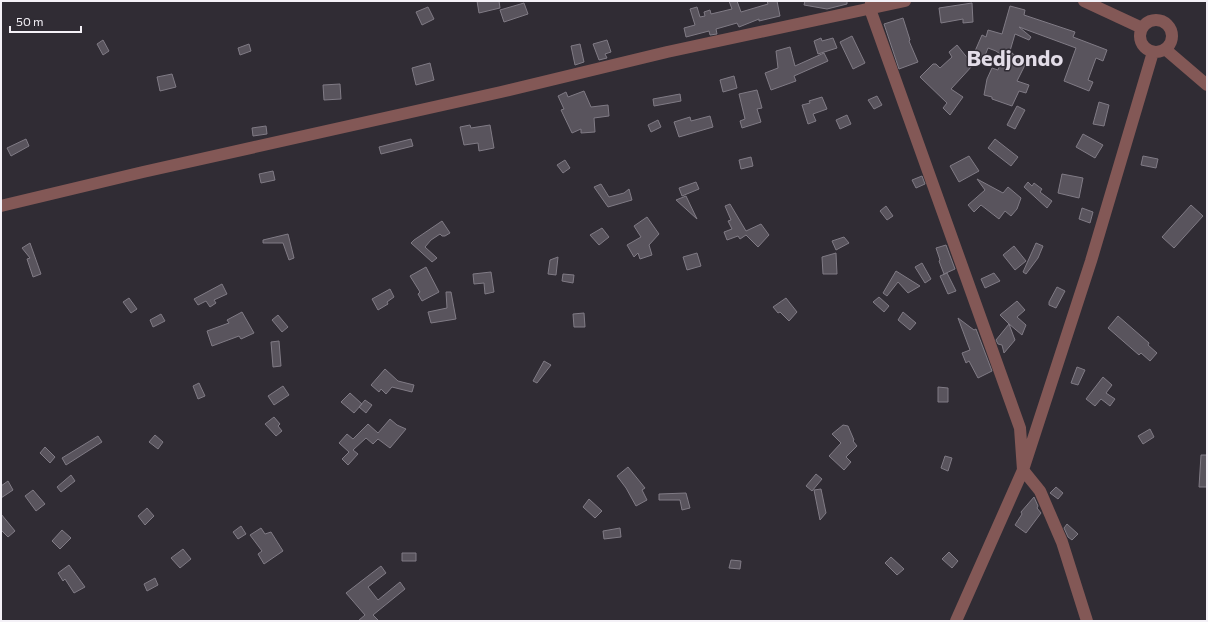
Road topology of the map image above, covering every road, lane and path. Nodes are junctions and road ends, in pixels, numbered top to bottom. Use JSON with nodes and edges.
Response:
{"nodes":[{"id":1,"x":906,"y":1,"type":"edge"},
{"id":2,"x":1084,"y":1,"type":"edge"},
{"id":3,"x":871,"y":5,"type":"edge"},
{"id":4,"x":1142,"y":28,"type":"junction"},
{"id":5,"x":1165,"y":49,"type":"junction"},
{"id":6,"x":1153,"y":52,"type":"junction"},
{"id":7,"x":1207,"y":85,"type":"edge"},
{"id":8,"x":1,"y":206,"type":"edge"},
{"id":9,"x":1023,"y":470,"type":"junction"},
{"id":10,"x":956,"y":621,"type":"edge"},
{"id":11,"x":1088,"y":621,"type":"edge"}],
"edges":[{"from":1,"to":3,"type":"street"},
{"from":2,"to":4,"type":"street"},
{"from":3,"to":8,"type":"street"},
{"from":3,"to":9,"type":"street"},
{"from":4,"to":5,"type":"street"},
{"from":4,"to":6,"type":"street"},
{"from":5,"to":6,"type":"street"},
{"from":5,"to":7,"type":"street"},
{"from":6,"to":9,"type":"street"},
{"from":9,"to":10,"type":"street"},
{"from":9,"to":11,"type":"street"}]}
